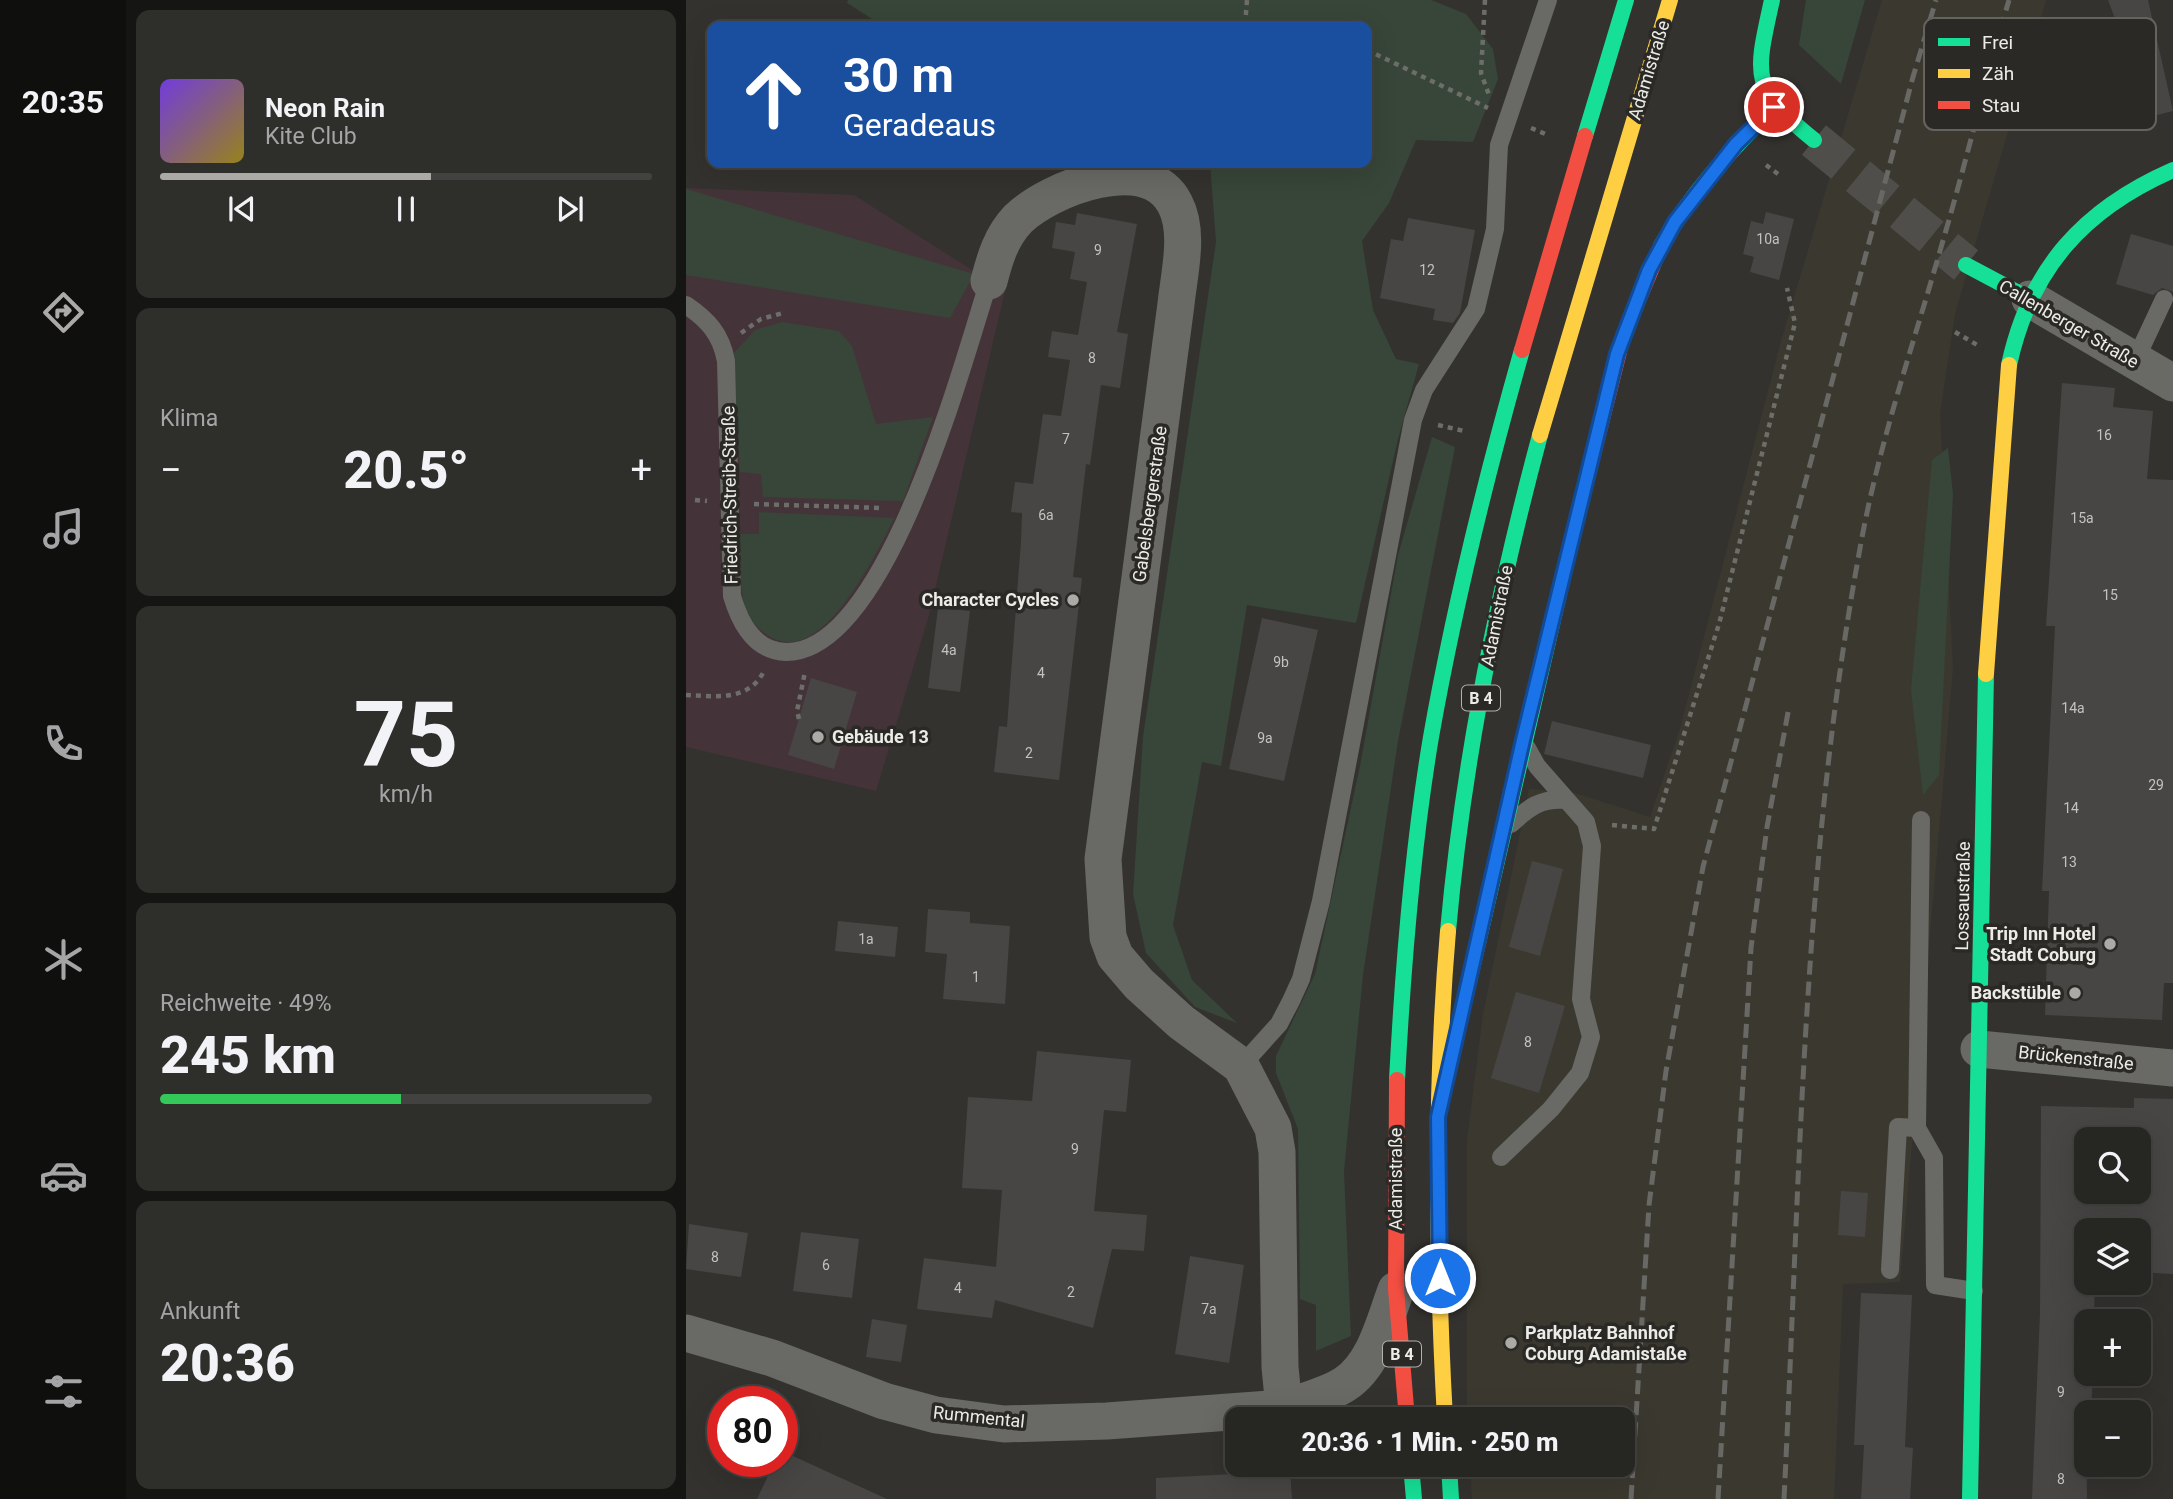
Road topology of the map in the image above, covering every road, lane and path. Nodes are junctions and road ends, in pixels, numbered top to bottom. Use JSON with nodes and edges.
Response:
{"nodes":[{"id":1,"x":1247,"y":0,"type":"edge"},
{"id":2,"x":1485,"y":0,"type":"edge"},
{"id":3,"x":1548,"y":0,"type":"edge"},
{"id":4,"x":1626,"y":0,"type":"edge"},
{"id":5,"x":1670,"y":0,"type":"edge"},
{"id":6,"x":1772,"y":0,"type":"edge"},
{"id":7,"x":1245,"y":21,"type":"edge"},
{"id":8,"x":1372,"y":52,"type":"edge"},
{"id":9,"x":1480,"y":105,"type":"dead end"},
{"id":10,"x":1774,"y":107,"type":"junction"},
{"id":11,"x":1507,"y":118,"type":"junction"},
{"id":12,"x":1814,"y":140,"type":"tunnel mouth"},
{"id":13,"x":2173,"y":170,"type":"edge"},
{"id":14,"x":1966,"y":265,"type":"tunnel mouth"},
{"id":15,"x":989,"y":281,"type":"joint"},
{"id":16,"x":1787,"y":288,"type":"dead end"},
{"id":17,"x":2029,"y":299,"type":"junction"},
{"id":18,"x":2164,"y":299,"type":"dead end"},
{"id":19,"x":686,"y":305,"type":"edge"},
{"id":20,"x":783,"y":313,"type":"dead end"},
{"id":21,"x":723,"y":345,"type":"junction"},
{"id":22,"x":2135,"y":360,"type":"junction"},
{"id":23,"x":2173,"y":383,"type":"edge"},
{"id":24,"x":1413,"y":420,"type":"junction"},
{"id":25,"x":1496,"y":437,"type":"junction"},
{"id":26,"x":764,"y":504,"type":"dead end"},
{"id":27,"x":911,"y":509,"type":"junction"},
{"id":28,"x":811,"y":647,"type":"junction"},
{"id":29,"x":774,"y":652,"type":"junction"},
{"id":30,"x":686,"y":695,"type":"edge"},
{"id":31,"x":799,"y":719,"type":"dead end"},
{"id":32,"x":1523,"y":740,"type":"junction"},
{"id":33,"x":1566,"y":800,"type":"junction"},
{"id":34,"x":1921,"y":820,"type":"dead end"},
{"id":35,"x":1586,"y":822,"type":"junction"},
{"id":36,"x":1503,"y":831,"type":"junction"},
{"id":37,"x":1979,"y":1049,"type":"junction"},
{"id":38,"x":1241,"y":1066,"type":"junction"},
{"id":39,"x":2173,"y":1068,"type":"edge"},
{"id":40,"x":1438,"y":1117,"type":"junction"},
{"id":41,"x":1917,"y":1128,"type":"junction"},
{"id":42,"x":1501,"y":1157,"type":"dead end"},
{"id":43,"x":1890,"y":1270,"type":"dead end"},
{"id":44,"x":1396,"y":1290,"type":"junction"},
{"id":45,"x":1974,"y":1291,"type":"junction"},
{"id":46,"x":686,"y":1334,"type":"edge"},
{"id":47,"x":1284,"y":1407,"type":"edge"},
{"id":48,"x":1287,"y":1407,"type":"edge"},
{"id":49,"x":1406,"y":1407,"type":"edge"},
{"id":50,"x":1444,"y":1407,"type":"edge"},
{"id":51,"x":1225,"y":1412,"type":"edge"},
{"id":52,"x":1450,"y":1477,"type":"edge"},
{"id":53,"x":1451,"y":1499,"type":"edge"},
{"id":54,"x":1970,"y":1499,"type":"edge"}],
"edges":[{"from":1,"to":7,"type":"path"},
{"from":2,"to":11,"type":"path"},
{"from":3,"to":11,"type":"lane"},
{"from":4,"to":25,"type":"main road","name":"Adamistraße","number":"B 4"},
{"from":5,"to":40,"type":"main road","name":"Adamistraße","number":"B 4"},
{"from":6,"to":10,"type":"main road"},
{"from":8,"to":9,"type":"path"},
{"from":10,"to":12,"type":"main road"},
{"from":10,"to":32,"type":"main road"},
{"from":11,"to":24,"type":"lane"},
{"from":13,"to":17,"type":"main road","name":"Lossaustraße"},
{"from":14,"to":17,"type":"main road","name":"Callenberger Straße"},
{"from":15,"to":27,"type":"lane"},
{"from":15,"to":38,"type":"street","name":"Gabelsbergerstraße"},
{"from":16,"to":35,"type":"path"},
{"from":17,"to":22,"type":"street","name":"Callenberger Straße"},
{"from":17,"to":37,"type":"main road","name":"Lossaustraße"},
{"from":18,"to":22,"type":"lane"},
{"from":19,"to":21,"type":"lane","name":"Friedrich-Streib-Straße"},
{"from":20,"to":21,"type":"path"},
{"from":21,"to":29,"type":"lane","name":"Friedrich-Streib-Straße"},
{"from":22,"to":23,"type":"street","name":"Callenberger Straße"},
{"from":24,"to":25,"type":"path"},
{"from":24,"to":38,"type":"lane"},
{"from":25,"to":44,"type":"main road","name":"Adamistraße","number":"B 4"},
{"from":26,"to":27,"type":"path"},
{"from":27,"to":28,"type":"lane"},
{"from":28,"to":29,"type":"lane"},
{"from":28,"to":31,"type":"path"},
{"from":29,"to":30,"type":"path"},
{"from":32,"to":33,"type":"lane"},
{"from":32,"to":36,"type":"main road"},
{"from":33,"to":35,"type":"lane"},
{"from":33,"to":36,"type":"lane"},
{"from":34,"to":41,"type":"lane"},
{"from":35,"to":42,"type":"lane"},
{"from":36,"to":40,"type":"main road"},
{"from":37,"to":39,"type":"street","name":"Brückenstraße"},
{"from":37,"to":45,"type":"main road","name":"Lossaustraße"},
{"from":38,"to":47,"type":"street"},
{"from":40,"to":50,"type":"main road","name":"Adamistraße","number":"B 4"},
{"from":41,"to":43,"type":"lane"},
{"from":41,"to":45,"type":"lane"},
{"from":44,"to":48,"type":"street","name":"Rummental"},
{"from":44,"to":49,"type":"main road","name":"Adamistraße","number":"B 4"},
{"from":45,"to":54,"type":"main road","name":"Lossaustraße"},
{"from":46,"to":51,"type":"street","name":"Rummental"},
{"from":52,"to":53,"type":"main road"}]}
